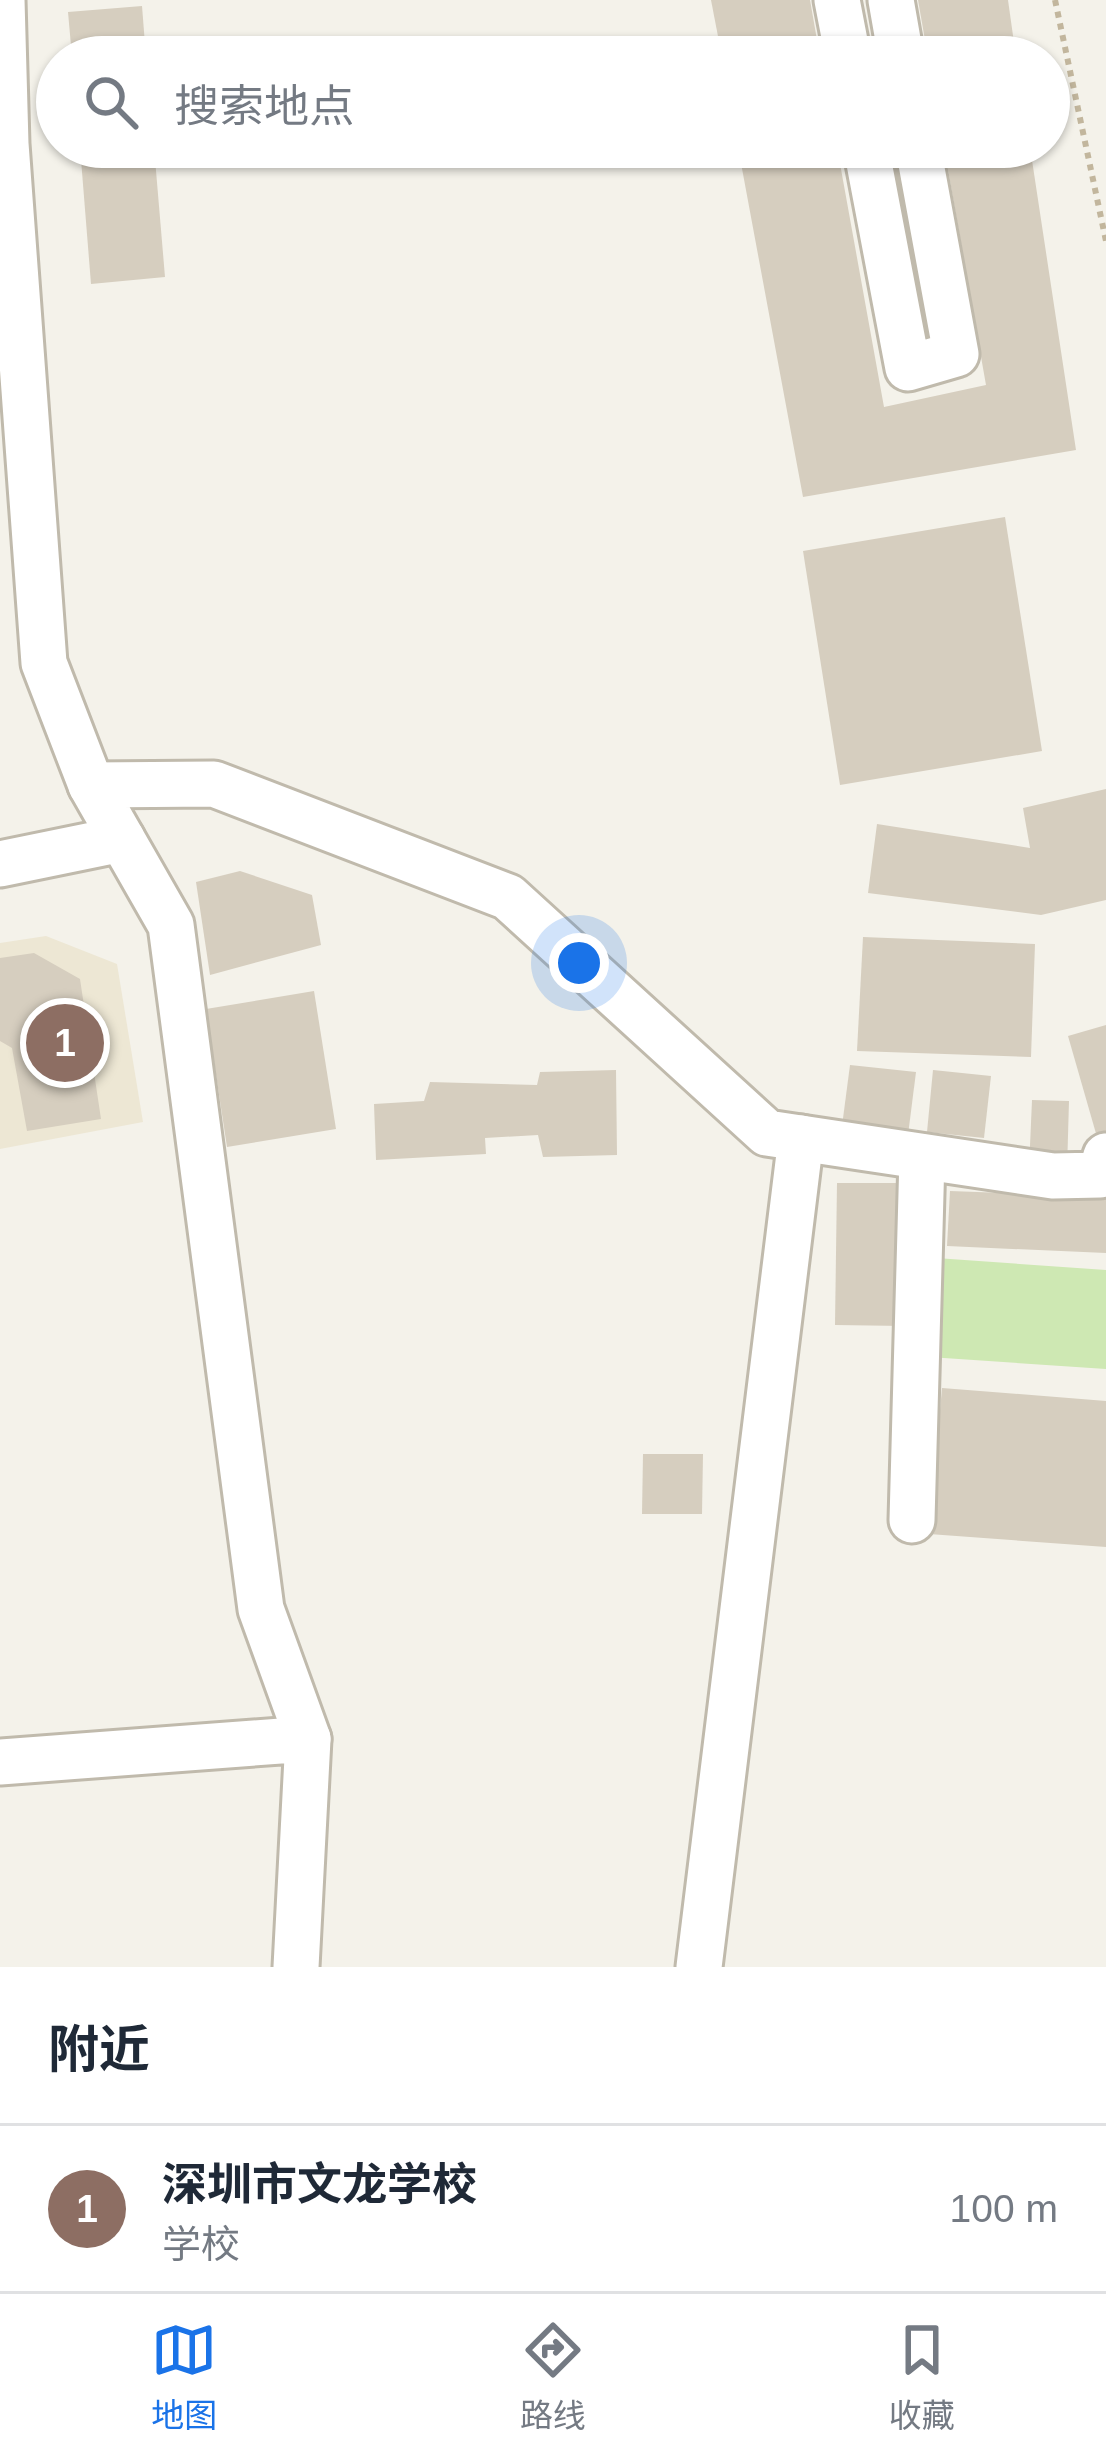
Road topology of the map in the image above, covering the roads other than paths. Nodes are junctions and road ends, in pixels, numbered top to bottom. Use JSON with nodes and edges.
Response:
{"nodes":[{"id":1,"x":2,"y":0,"type":"edge"},
{"id":2,"x":838,"y":0,"type":"edge"},
{"id":3,"x":891,"y":0,"type":"edge"},
{"id":4,"x":844,"y":36,"type":"edge"},
{"id":5,"x":898,"y":36,"type":"edge"},
{"id":6,"x":870,"y":168,"type":"edge"},
{"id":7,"x":922,"y":168,"type":"edge"},
{"id":8,"x":91,"y":785,"type":"junction"},
{"id":9,"x":122,"y":839,"type":"junction"},
{"id":10,"x":0,"y":864,"type":"edge"},
{"id":11,"x":801,"y":1138,"type":"junction"},
{"id":12,"x":1106,"y":1156,"type":"edge"},
{"id":13,"x":922,"y":1157,"type":"junction"},
{"id":14,"x":912,"y":1520,"type":"dead end"},
{"id":15,"x":308,"y":1739,"type":"junction"},
{"id":16,"x":0,"y":1762,"type":"edge"},
{"id":17,"x":296,"y":1967,"type":"edge"},
{"id":18,"x":699,"y":1967,"type":"edge"}],
"edges":[{"from":1,"to":8,"type":"street"},
{"from":2,"to":4,"type":"street"},
{"from":3,"to":5,"type":"street"},
{"from":6,"to":7,"type":"street"},
{"from":8,"to":9,"type":"street"},
{"from":8,"to":11,"type":"street"},
{"from":9,"to":10,"type":"street"},
{"from":9,"to":15,"type":"street"},
{"from":11,"to":13,"type":"street"},
{"from":11,"to":18,"type":"street"},
{"from":12,"to":13,"type":"street"},
{"from":13,"to":14,"type":"street"},
{"from":15,"to":16,"type":"street"},
{"from":15,"to":17,"type":"street"}]}
